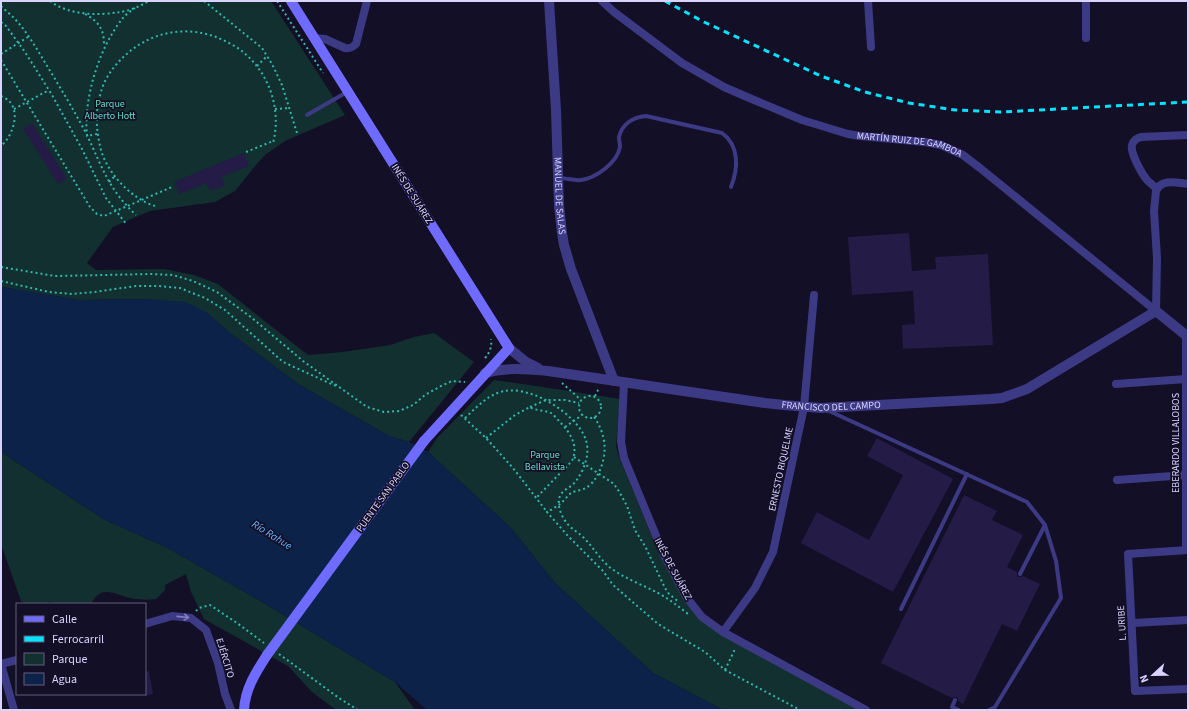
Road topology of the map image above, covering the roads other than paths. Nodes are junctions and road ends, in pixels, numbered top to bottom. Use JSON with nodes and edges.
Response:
{"nodes":[{"id":1,"x":291,"y":1,"type":"edge"},
{"id":2,"x":367,"y":1,"type":"edge"},
{"id":3,"x":549,"y":1,"type":"edge"},
{"id":4,"x":602,"y":1,"type":"edge"},
{"id":5,"x":868,"y":1,"type":"edge"},
{"id":6,"x":1086,"y":1,"type":"edge"},
{"id":7,"x":314,"y":38,"type":"junction"},
{"id":8,"x":1086,"y":38,"type":"dead end"},
{"id":9,"x":871,"y":47,"type":"dead end"},
{"id":10,"x":348,"y":92,"type":"junction"},
{"id":11,"x":307,"y":115,"type":"dead end"},
{"id":12,"x":1188,"y":135,"type":"edge"},
{"id":13,"x":558,"y":178,"type":"junction"},
{"id":14,"x":1188,"y":184,"type":"edge"},
{"id":15,"x":731,"y":187,"type":"dead end"},
{"id":16,"x":1157,"y":188,"type":"junction"},
{"id":17,"x":814,"y":295,"type":"dead end"},
{"id":18,"x":1156,"y":311,"type":"junction"},
{"id":19,"x":1187,"y":336,"type":"edge"},
{"id":20,"x":509,"y":348,"type":"junction"},
{"id":21,"x":548,"y":371,"type":"junction"},
{"id":22,"x":485,"y":373,"type":"junction"},
{"id":23,"x":1186,"y":378,"type":"junction"},
{"id":24,"x":614,"y":381,"type":"junction"},
{"id":25,"x":624,"y":383,"type":"junction"},
{"id":26,"x":1116,"y":384,"type":"dead end"},
{"id":27,"x":804,"y":407,"type":"junction"},
{"id":28,"x":821,"y":408,"type":"junction"},
{"id":29,"x":967,"y":474,"type":"junction"},
{"id":30,"x":1186,"y":475,"type":"junction"},
{"id":31,"x":1117,"y":480,"type":"dead end"},
{"id":32,"x":1187,"y":506,"type":"edge"},
{"id":33,"x":1045,"y":525,"type":"junction"},
{"id":34,"x":1187,"y":550,"type":"edge"},
{"id":35,"x":1020,"y":574,"type":"dead end"},
{"id":36,"x":901,"y":609,"type":"dead end"},
{"id":37,"x":1188,"y":620,"type":"edge"},
{"id":38,"x":1133,"y":623,"type":"junction"},
{"id":39,"x":146,"y":624,"type":"edge"},
{"id":40,"x":723,"y":632,"type":"junction"},
{"id":41,"x":16,"y":660,"type":"edge"},
{"id":42,"x":1,"y":664,"type":"edge"},
{"id":43,"x":1188,"y":689,"type":"edge"},
{"id":44,"x":955,"y":700,"type":"dead end"},
{"id":45,"x":14,"y":710,"type":"edge"},
{"id":46,"x":231,"y":710,"type":"edge"},
{"id":47,"x":244,"y":710,"type":"edge"},
{"id":48,"x":866,"y":710,"type":"edge"},
{"id":49,"x":959,"y":710,"type":"edge"},
{"id":50,"x":989,"y":710,"type":"edge"}],
"edges":[{"from":1,"to":7,"type":"main road","name":"INÉS DE SUÁREZ"},
{"from":2,"to":7,"type":"street"},
{"from":3,"to":13,"type":"street","name":"MANUEL DE SALAS"},
{"from":4,"to":18,"type":"street","name":"MARTÍN RUIZ DE GAMBOA"},
{"from":5,"to":9,"type":"street"},
{"from":6,"to":8,"type":"street"},
{"from":7,"to":10,"type":"main road","name":"INÉS DE SUÁREZ"},
{"from":10,"to":11,"type":"lane"},
{"from":10,"to":20,"type":"main road","name":"INÉS DE SUÁREZ"},
{"from":12,"to":16,"type":"street"},
{"from":13,"to":15,"type":"lane"},
{"from":13,"to":24,"type":"street","name":"MANUEL DE SALAS"},
{"from":14,"to":16,"type":"street"},
{"from":16,"to":18,"type":"street"},
{"from":17,"to":27,"type":"street","name":"ERNESTO RIQUELME"},
{"from":18,"to":19,"type":"street","name":"MARTÍN RUIZ DE GAMBOA"},
{"from":18,"to":28,"type":"street","name":"FRANCISCO DEL CAMPO"},
{"from":19,"to":23,"type":"street","name":"EBERARDO VILLALOBOS"},
{"from":20,"to":21,"type":"street","name":"INÉS DE SUÁREZ"},
{"from":20,"to":22,"type":"main road","name":"PUENTE SAN PABLO"},
{"from":21,"to":22,"type":"street","name":"FRANCISCO DEL CAMPO"},
{"from":21,"to":24,"type":"street","name":"FRANCISCO DEL CAMPO"},
{"from":22,"to":47,"type":"main road","name":"PUENTE SAN PABLO","bridge":true},
{"from":23,"to":26,"type":"street"},
{"from":23,"to":30,"type":"street","name":"EBERARDO VILLALOBOS"},
{"from":24,"to":25,"type":"street","name":"FRANCISCO DEL CAMPO"},
{"from":25,"to":27,"type":"street","name":"FRANCISCO DEL CAMPO"},
{"from":25,"to":40,"type":"street","name":"INÉS DE SUÁREZ"},
{"from":27,"to":28,"type":"street","name":"FRANCISCO DEL CAMPO"},
{"from":27,"to":40,"type":"street","name":"ERNESTO RIQUELME"},
{"from":28,"to":29,"type":"lane"},
{"from":29,"to":33,"type":"lane"},
{"from":29,"to":36,"type":"lane"},
{"from":30,"to":31,"type":"street"},
{"from":30,"to":32,"type":"street","name":"EBERARDO VILLALOBOS"},
{"from":32,"to":34,"type":"street","name":"EBERARDO VILLALOBOS"},
{"from":33,"to":35,"type":"lane"},
{"from":33,"to":50,"type":"lane"},
{"from":34,"to":38,"type":"street","name":"L. URIBE"},
{"from":37,"to":38,"type":"street"},
{"from":38,"to":43,"type":"street","name":"L. URIBE"},
{"from":39,"to":46,"type":"street","name":"EJÉRCITO","one_way":true},
{"from":40,"to":48,"type":"street","name":"INÉS DE SUÁREZ"},
{"from":41,"to":42,"type":"street"},
{"from":42,"to":45,"type":"street"},
{"from":44,"to":49,"type":"lane"}]}
